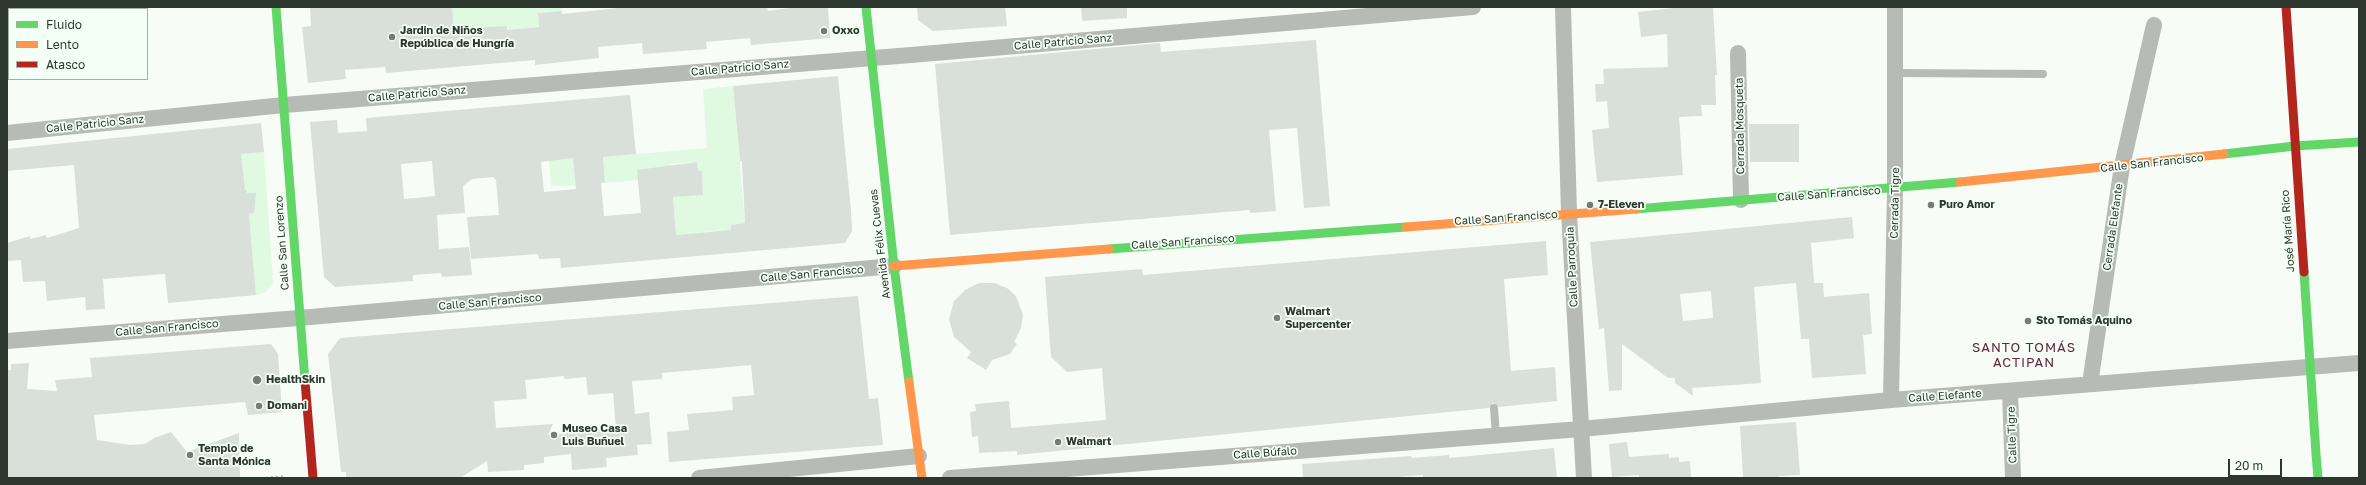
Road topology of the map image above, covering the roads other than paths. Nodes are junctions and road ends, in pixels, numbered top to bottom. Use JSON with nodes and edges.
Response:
{"nodes":[{"id":1,"x":276,"y":7,"type":"edge"},
{"id":2,"x":866,"y":7,"type":"edge"},
{"id":3,"x":1474,"y":7,"type":"edge"},
{"id":4,"x":1563,"y":7,"type":"edge"},
{"id":5,"x":1895,"y":7,"type":"edge"},
{"id":6,"x":2286,"y":7,"type":"edge"},
{"id":7,"x":2154,"y":25,"type":"dead end"},
{"id":8,"x":1738,"y":52,"type":"dead end"},
{"id":9,"x":871,"y":58,"type":"junction"},
{"id":10,"x":1895,"y":73,"type":"junction"},
{"id":11,"x":2043,"y":74,"type":"dead end"},
{"id":12,"x":284,"y":105,"type":"junction"},
{"id":13,"x":7,"y":133,"type":"edge"},
{"id":14,"x":2359,"y":142,"type":"edge"},
{"id":15,"x":2295,"y":146,"type":"junction"},
{"id":16,"x":2122,"y":166,"type":"junction"},
{"id":17,"x":1895,"y":189,"type":"junction"},
{"id":18,"x":1741,"y":200,"type":"junction"},
{"id":19,"x":1569,"y":213,"type":"junction"},
{"id":20,"x":894,"y":266,"type":"junction"},
{"id":21,"x":299,"y":318,"type":"junction"},
{"id":22,"x":7,"y":341,"type":"edge"},
{"id":23,"x":2359,"y":363,"type":"edge"},
{"id":24,"x":2309,"y":368,"type":"junction"},
{"id":25,"x":2090,"y":384,"type":"junction"},
{"id":26,"x":2010,"y":391,"type":"junction"},
{"id":27,"x":1891,"y":400,"type":"junction"},
{"id":28,"x":1494,"y":408,"type":"dead end"},
{"id":29,"x":1581,"y":429,"type":"junction"},
{"id":30,"x":1496,"y":436,"type":"junction"},
{"id":31,"x":2316,"y":454,"type":"junction"},
{"id":32,"x":919,"y":456,"type":"junction"},
{"id":33,"x":313,"y":478,"type":"edge"},
{"id":34,"x":699,"y":478,"type":"edge"},
{"id":35,"x":922,"y":478,"type":"edge"},
{"id":36,"x":950,"y":478,"type":"edge"},
{"id":37,"x":1584,"y":478,"type":"edge"},
{"id":38,"x":2013,"y":478,"type":"edge"},
{"id":39,"x":2312,"y":478,"type":"edge"},
{"id":40,"x":2318,"y":478,"type":"edge"},
{"id":41,"x":2327,"y":478,"type":"edge"}],
"edges":[{"from":1,"to":12,"type":"main road","name":"Calle San Lorenzo"},
{"from":2,"to":9,"type":"main road","name":"Avenida Félix Cuevas"},
{"from":3,"to":9,"type":"street","name":"Calle Patricio Sanz"},
{"from":4,"to":19,"type":"street","name":"Calle Parroquia"},
{"from":5,"to":10,"type":"street","name":"Cerrada Tigre"},
{"from":6,"to":15,"type":"main road","name":"José María Rico"},
{"from":7,"to":16,"type":"street","name":"Cerrada Elefante"},
{"from":8,"to":18,"type":"street","name":"Cerrada Mosqueta"},
{"from":9,"to":12,"type":"street","name":"Calle Patricio Sanz"},
{"from":9,"to":20,"type":"main road","name":"Avenida Félix Cuevas"},
{"from":10,"to":11,"type":"lane"},
{"from":10,"to":17,"type":"street","name":"Cerrada Tigre"},
{"from":12,"to":13,"type":"street","name":"Calle Patricio Sanz"},
{"from":12,"to":21,"type":"main road","name":"Calle San Lorenzo"},
{"from":14,"to":15,"type":"main road","name":"Calle San Francisco"},
{"from":15,"to":16,"type":"main road","name":"Calle San Francisco"},
{"from":15,"to":24,"type":"main road","name":"José María Rico"},
{"from":16,"to":17,"type":"main road","name":"Calle San Francisco"},
{"from":16,"to":25,"type":"street","name":"Cerrada Elefante"},
{"from":17,"to":18,"type":"main road","name":"Calle San Francisco"},
{"from":17,"to":27,"type":"street","name":"Cerrada Tigre"},
{"from":18,"to":19,"type":"main road","name":"Calle San Francisco"},
{"from":19,"to":20,"type":"main road","name":"Calle San Francisco"},
{"from":19,"to":29,"type":"street","name":"Calle Parroquia"},
{"from":20,"to":21,"type":"street","name":"Calle San Francisco"},
{"from":20,"to":32,"type":"main road","name":"Avenida Félix Cuevas"},
{"from":21,"to":22,"type":"street","name":"Calle San Francisco"},
{"from":21,"to":33,"type":"main road","name":"Calle San Lorenzo"},
{"from":23,"to":24,"type":"street"},
{"from":24,"to":25,"type":"street","name":"Calle Elefante"},
{"from":24,"to":31,"type":"main road","name":"José María Rico"},
{"from":25,"to":26,"type":"street","name":"Calle Elefante"},
{"from":26,"to":27,"type":"street","name":"Calle Elefante"},
{"from":26,"to":38,"type":"street","name":"Calle Tigre"},
{"from":27,"to":29,"type":"street","name":"Calle Elefante"},
{"from":28,"to":30,"type":"lane"},
{"from":29,"to":30,"type":"street","name":"Calle Búfalo"},
{"from":29,"to":37,"type":"street","name":"Calle Parroquia"},
{"from":30,"to":36,"type":"street","name":"Calle Búfalo"},
{"from":31,"to":39,"type":"main road","name":"José María Rico"},
{"from":31,"to":40,"type":"main road"},
{"from":31,"to":41,"type":"main road","name":"José María Rico"},
{"from":32,"to":34,"type":"street"},
{"from":32,"to":35,"type":"main road","name":"Avenida Félix Cuevas"}]}
